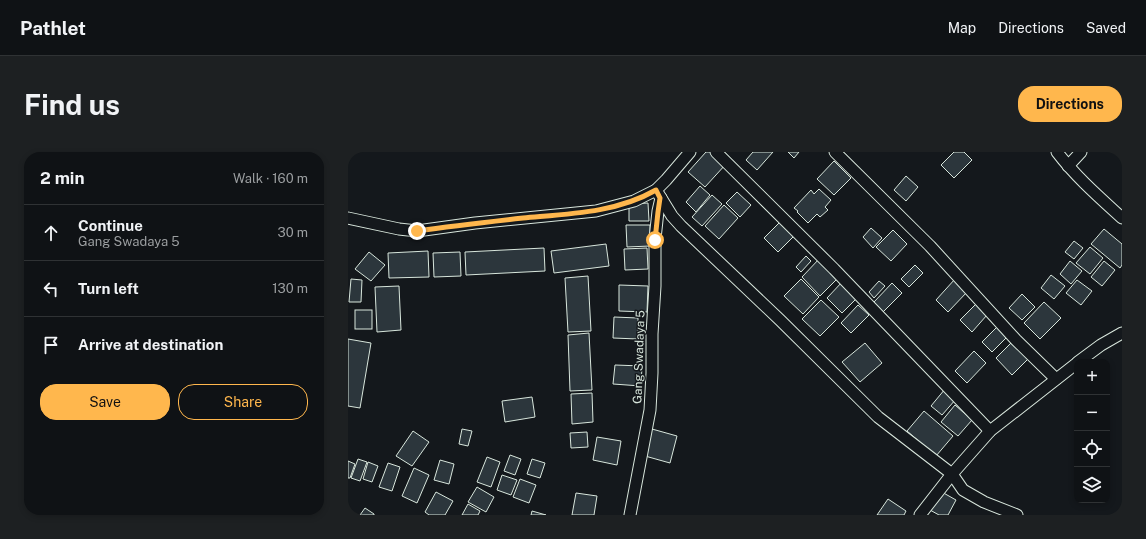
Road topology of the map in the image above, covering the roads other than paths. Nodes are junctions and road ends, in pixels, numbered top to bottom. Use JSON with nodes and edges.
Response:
{"nodes":[{"id":1,"x":690,"y":152,"type":"edge"},
{"id":2,"x":716,"y":152,"type":"edge"},
{"id":3,"x":835,"y":152,"type":"edge"},
{"id":4,"x":1057,"y":152,"type":"edge"},
{"id":5,"x":1081,"y":152,"type":"edge"},
{"id":6,"x":1068,"y":166,"type":"junction"},
{"id":7,"x":658,"y":194,"type":"junction"},
{"id":8,"x":348,"y":218,"type":"edge"},
{"id":9,"x":1122,"y":218,"type":"edge"},
{"id":10,"x":1122,"y":333,"type":"edge"},
{"id":11,"x":1083,"y":359,"type":"edge"},
{"id":12,"x":1074,"y":366,"type":"edge"},
{"id":13,"x":1056,"y":379,"type":"junction"},
{"id":14,"x":990,"y":430,"type":"junction"},
{"id":15,"x":952,"y":474,"type":"junction"},
{"id":16,"x":630,"y":515,"type":"edge"},
{"id":17,"x":920,"y":515,"type":"edge"},
{"id":18,"x":1017,"y":515,"type":"edge"}],
"edges":[{"from":1,"to":7,"type":"street"},
{"from":2,"to":14,"type":"street"},
{"from":3,"to":13,"type":"street"},
{"from":4,"to":6,"type":"street"},
{"from":5,"to":6,"type":"street"},
{"from":6,"to":9,"type":"street"},
{"from":7,"to":8,"type":"street"},
{"from":7,"to":15,"type":"street"},
{"from":7,"to":16,"type":"street","name":"Gang Swadaya 5"},
{"from":10,"to":11,"type":"street"},
{"from":12,"to":13,"type":"street"},
{"from":13,"to":14,"type":"street"},
{"from":14,"to":15,"type":"street"},
{"from":15,"to":17,"type":"street"},
{"from":15,"to":18,"type":"street"}]}
